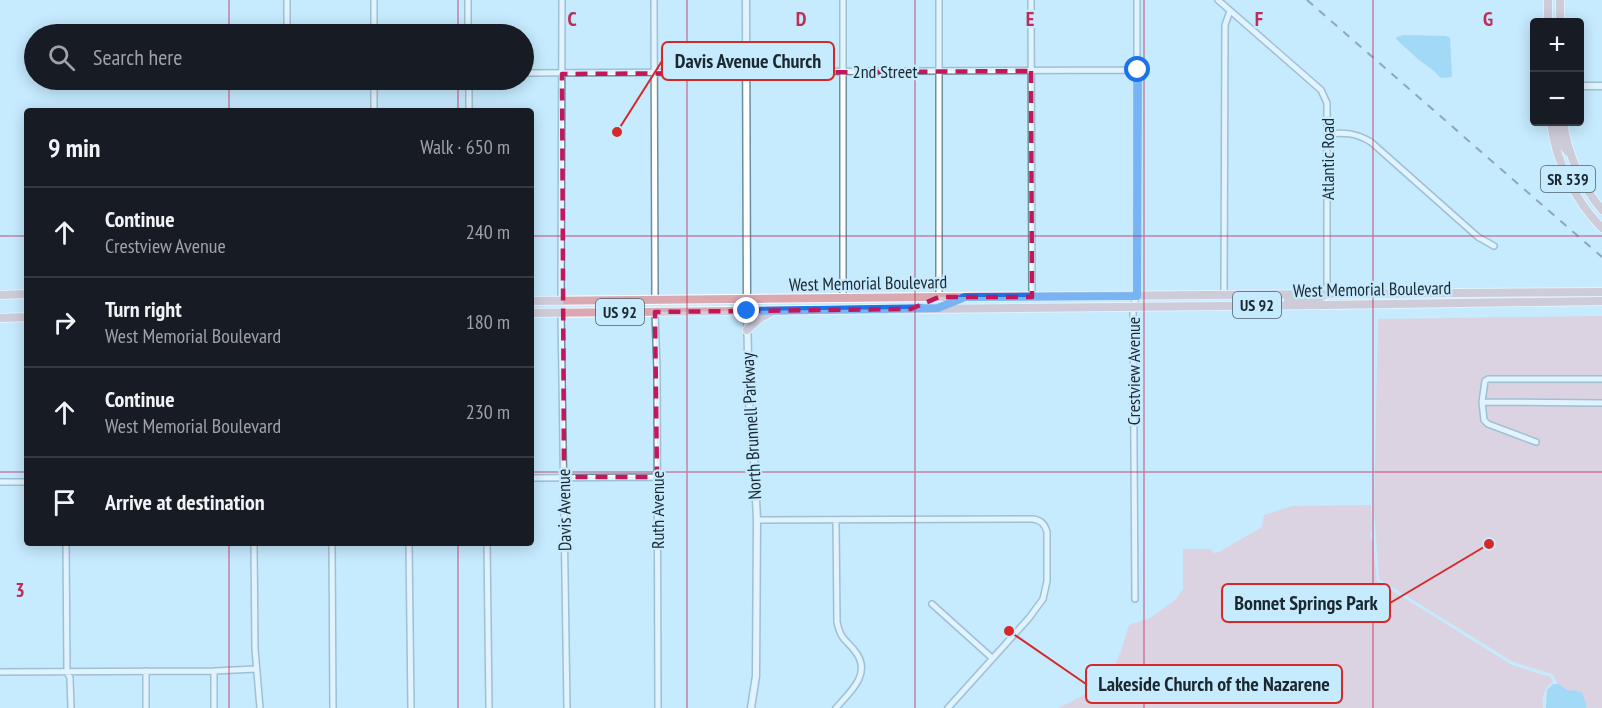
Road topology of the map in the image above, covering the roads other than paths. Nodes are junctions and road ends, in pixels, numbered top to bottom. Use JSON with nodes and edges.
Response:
{"nodes":[{"id":1,"x":287,"y":0,"type":"edge"},
{"id":2,"x":374,"y":0,"type":"edge"},
{"id":3,"x":468,"y":0,"type":"edge"},
{"id":4,"x":562,"y":0,"type":"edge"},
{"id":5,"x":654,"y":0,"type":"edge"},
{"id":6,"x":746,"y":0,"type":"edge"},
{"id":7,"x":843,"y":0,"type":"edge"},
{"id":8,"x":939,"y":0,"type":"edge"},
{"id":9,"x":1031,"y":0,"type":"edge"},
{"id":10,"x":1137,"y":0,"type":"edge"},
{"id":11,"x":1218,"y":0,"type":"edge"},
{"id":12,"x":1548,"y":0,"type":"edge"},
{"id":13,"x":1560,"y":0,"type":"edge"},
{"id":14,"x":1230,"y":11,"type":"junction"},
{"id":15,"x":1548,"y":18,"type":"edge"},
{"id":16,"x":1560,"y":18,"type":"edge"},
{"id":17,"x":287,"y":24,"type":"edge"},
{"id":18,"x":374,"y":24,"type":"edge"},
{"id":19,"x":468,"y":24,"type":"edge"},
{"id":20,"x":939,"y":70,"type":"junction"},
{"id":21,"x":1138,"y":70,"type":"junction"},
{"id":22,"x":746,"y":71,"type":"junction"},
{"id":23,"x":843,"y":71,"type":"junction"},
{"id":24,"x":1031,"y":71,"type":"junction"},
{"id":25,"x":654,"y":72,"type":"junction"},
{"id":26,"x":534,"y":73,"type":"edge"},
{"id":27,"x":562,"y":74,"type":"junction"},
{"id":28,"x":1584,"y":86,"type":"edge"},
{"id":29,"x":1602,"y":86,"type":"edge"},
{"id":30,"x":374,"y":90,"type":"edge"},
{"id":31,"x":469,"y":90,"type":"edge"},
{"id":32,"x":374,"y":108,"type":"edge"},
{"id":33,"x":469,"y":108,"type":"edge"},
{"id":34,"x":1552,"y":126,"type":"edge"},
{"id":35,"x":1557,"y":126,"type":"edge"},
{"id":36,"x":1564,"y":126,"type":"edge"},
{"id":37,"x":1327,"y":134,"type":"junction"},
{"id":38,"x":1571,"y":156,"type":"junction"},
{"id":39,"x":1602,"y":210,"type":"edge"},
{"id":40,"x":1602,"y":228,"type":"edge"},
{"id":41,"x":1494,"y":246,"type":"dead end"},
{"id":42,"x":1600,"y":292,"type":"edge"},
{"id":43,"x":24,"y":294,"type":"edge"},
{"id":44,"x":1327,"y":294,"type":"junction"},
{"id":45,"x":1401,"y":294,"type":"junction"},
{"id":46,"x":0,"y":295,"type":"edge"},
{"id":47,"x":1224,"y":295,"type":"junction"},
{"id":48,"x":1137,"y":296,"type":"junction"},
{"id":49,"x":939,"y":297,"type":"junction"},
{"id":50,"x":965,"y":297,"type":"junction"},
{"id":51,"x":1032,"y":297,"type":"junction"},
{"id":52,"x":843,"y":298,"type":"junction"},
{"id":53,"x":747,"y":299,"type":"junction"},
{"id":54,"x":655,"y":300,"type":"junction"},
{"id":55,"x":580,"y":301,"type":"junction"},
{"id":56,"x":1602,"y":301,"type":"edge"},
{"id":57,"x":534,"y":302,"type":"edge"},
{"id":58,"x":561,"y":302,"type":"junction"},
{"id":59,"x":1326,"y":305,"type":"junction"},
{"id":60,"x":1133,"y":306,"type":"junction"},
{"id":61,"x":1227,"y":306,"type":"junction"},
{"id":62,"x":938,"y":308,"type":"junction"},
{"id":63,"x":911,"y":309,"type":"junction"},
{"id":64,"x":747,"y":311,"type":"junction"},
{"id":65,"x":775,"y":311,"type":"junction"},
{"id":66,"x":655,"y":312,"type":"junction"},
{"id":67,"x":534,"y":313,"type":"edge"},
{"id":68,"x":540,"y":313,"type":"junction"},
{"id":69,"x":561,"y":313,"type":"junction"},
{"id":70,"x":24,"y":317,"type":"edge"},
{"id":71,"x":0,"y":318,"type":"edge"},
{"id":72,"x":747,"y":330,"type":"junction"},
{"id":73,"x":1602,"y":379,"type":"edge"},
{"id":74,"x":1482,"y":402,"type":"junction"},
{"id":75,"x":1602,"y":403,"type":"edge"},
{"id":76,"x":1536,"y":442,"type":"dead end"},
{"id":77,"x":564,"y":477,"type":"junction"},
{"id":78,"x":657,"y":477,"type":"junction"},
{"id":79,"x":534,"y":478,"type":"edge"},
{"id":80,"x":0,"y":482,"type":"edge"},
{"id":81,"x":24,"y":482,"type":"edge"},
{"id":82,"x":757,"y":520,"type":"junction"},
{"id":83,"x":836,"y":520,"type":"junction"},
{"id":84,"x":66,"y":546,"type":"edge"},
{"id":85,"x":254,"y":546,"type":"edge"},
{"id":86,"x":332,"y":546,"type":"edge"},
{"id":87,"x":409,"y":546,"type":"edge"},
{"id":88,"x":487,"y":546,"type":"edge"},
{"id":89,"x":1135,"y":599,"type":"dead end"},
{"id":90,"x":932,"y":604,"type":"dead end"},
{"id":91,"x":992,"y":658,"type":"junction"},
{"id":92,"x":256,"y":669,"type":"junction"},
{"id":93,"x":146,"y":671,"type":"junction"},
{"id":94,"x":214,"y":671,"type":"junction"},
{"id":95,"x":0,"y":672,"type":"edge"},
{"id":96,"x":67,"y":672,"type":"junction"},
{"id":97,"x":71,"y":708,"type":"edge"},
{"id":98,"x":146,"y":708,"type":"edge"},
{"id":99,"x":214,"y":708,"type":"edge"},
{"id":100,"x":260,"y":708,"type":"edge"},
{"id":101,"x":333,"y":708,"type":"edge"},
{"id":102,"x":411,"y":708,"type":"edge"},
{"id":103,"x":489,"y":708,"type":"edge"},
{"id":104,"x":567,"y":708,"type":"edge"},
{"id":105,"x":658,"y":708,"type":"edge"},
{"id":106,"x":751,"y":708,"type":"edge"},
{"id":107,"x":836,"y":708,"type":"edge"},
{"id":108,"x":948,"y":708,"type":"edge"}],
"edges":[{"from":1,"to":17,"type":"street"},
{"from":2,"to":18,"type":"street"},
{"from":3,"to":19,"type":"street"},
{"from":4,"to":27,"type":"street"},
{"from":5,"to":25,"type":"street"},
{"from":6,"to":22,"type":"street","name":"North Brunnell Parkway"},
{"from":7,"to":23,"type":"street"},
{"from":8,"to":20,"type":"street"},
{"from":9,"to":24,"type":"street"},
{"from":10,"to":21,"type":"street","name":"Crestview Avenue"},
{"from":11,"to":14,"type":"street","name":"Atlantic Road"},
{"from":12,"to":15,"type":"main road"},
{"from":13,"to":16,"type":"main road"},
{"from":14,"to":37,"type":"street","name":"Atlantic Road"},
{"from":14,"to":47,"type":"street"},
{"from":20,"to":23,"type":"street","name":"2nd Street"},
{"from":20,"to":24,"type":"street","name":"2nd Street"},
{"from":20,"to":49,"type":"street"},
{"from":21,"to":24,"type":"street","name":"2nd Street"},
{"from":21,"to":48,"type":"street","name":"Crestview Avenue"},
{"from":22,"to":23,"type":"street","name":"2nd Street"},
{"from":22,"to":25,"type":"street","name":"2nd Street"},
{"from":22,"to":53,"type":"street","name":"North Brunnell Parkway"},
{"from":23,"to":52,"type":"street"},
{"from":24,"to":51,"type":"street"},
{"from":25,"to":27,"type":"street","name":"2nd Street"},
{"from":25,"to":54,"type":"street"},
{"from":26,"to":27,"type":"street","name":"2nd Street"},
{"from":27,"to":58,"type":"street"},
{"from":28,"to":29,"type":"street"},
{"from":30,"to":32,"type":"street"},
{"from":31,"to":33,"type":"street"},
{"from":34,"to":40,"type":"main road","number":"SR 539"},
{"from":35,"to":38,"type":"main road"},
{"from":36,"to":38,"type":"main road","number":"SR 539"},
{"from":37,"to":41,"type":"street"},
{"from":37,"to":44,"type":"street","name":"Atlantic Road"},
{"from":38,"to":39,"type":"main road","number":"SR 539"},
{"from":42,"to":45,"type":"main road","name":"West Memorial Boulevard","number":"US 92"},
{"from":43,"to":46,"type":"main road"},
{"from":44,"to":45,"type":"main road","name":"West Memorial Boulevard","number":"US 92"},
{"from":44,"to":47,"type":"main road","name":"West Memorial Boulevard","number":"US 92"},
{"from":44,"to":61,"type":"main road"},
{"from":45,"to":59,"type":"main road"},
{"from":47,"to":48,"type":"main road","name":"West Memorial Boulevard","number":"US 92"},
{"from":48,"to":51,"type":"main road","name":"West Memorial Boulevard","number":"US 92"},
{"from":48,"to":60,"type":"street","name":"Crestview Avenue"},
{"from":49,"to":50,"type":"main road","name":"West Memorial Boulevard","number":"US 92"},
{"from":49,"to":52,"type":"main road","name":"West Memorial Boulevard","number":"US 92"},
{"from":49,"to":63,"type":"main road"},
{"from":50,"to":51,"type":"main road","name":"West Memorial Boulevard","number":"US 92"},
{"from":50,"to":62,"type":"main road"},
{"from":52,"to":53,"type":"main road","name":"West Memorial Boulevard","number":"US 92"},
{"from":53,"to":54,"type":"main road","name":"West Memorial Boulevard","number":"US 92"},
{"from":53,"to":64,"type":"street","name":"North Brunnell Parkway"},
{"from":54,"to":55,"type":"main road","name":"West Memorial Boulevard","number":"US 92"},
{"from":55,"to":58,"type":"main road","name":"West Memorial Boulevard","number":"US 92"},
{"from":55,"to":69,"type":"main road"},
{"from":56,"to":59,"type":"main road","name":"West Memorial Boulevard","number":"US 92"},
{"from":57,"to":58,"type":"main road","name":"West Memorial Boulevard","number":"US 92"},
{"from":58,"to":68,"type":"main road"},
{"from":59,"to":61,"type":"main road","name":"West Memorial Boulevard","number":"US 92"},
{"from":60,"to":61,"type":"main road","name":"West Memorial Boulevard","number":"US 92"},
{"from":60,"to":62,"type":"main road","name":"West Memorial Boulevard","number":"US 92"},
{"from":60,"to":89,"type":"street","name":"Crestview Avenue"},
{"from":62,"to":63,"type":"main road","name":"West Memorial Boulevard","number":"US 92"},
{"from":63,"to":65,"type":"main road","name":"West Memorial Boulevard","number":"US 92"},
{"from":64,"to":65,"type":"main road","name":"West Memorial Boulevard","number":"US 92"},
{"from":64,"to":66,"type":"main road","name":"West Memorial Boulevard","number":"US 92"},
{"from":64,"to":72,"type":"street","name":"North Brunnell Parkway"},
{"from":65,"to":72,"type":"main road"},
{"from":66,"to":69,"type":"main road","name":"West Memorial Boulevard","number":"US 92"},
{"from":66,"to":78,"type":"street","name":"Ruth Avenue"},
{"from":67,"to":68,"type":"main road","name":"West Memorial Boulevard","number":"US 92"},
{"from":68,"to":69,"type":"main road","name":"West Memorial Boulevard","number":"US 92"},
{"from":69,"to":77,"type":"street","name":"Davis Avenue"},
{"from":70,"to":71,"type":"main road"},
{"from":72,"to":82,"type":"street","name":"North Brunnell Parkway"},
{"from":73,"to":74,"type":"street"},
{"from":74,"to":75,"type":"street"},
{"from":74,"to":76,"type":"street"},
{"from":77,"to":78,"type":"street"},
{"from":77,"to":79,"type":"street"},
{"from":77,"to":104,"type":"street","name":"Davis Avenue"},
{"from":78,"to":105,"type":"street","name":"Ruth Avenue"},
{"from":80,"to":81,"type":"street"},
{"from":82,"to":83,"type":"street"},
{"from":82,"to":106,"type":"street","name":"North Brunnell Parkway"},
{"from":83,"to":91,"type":"street"},
{"from":83,"to":107,"type":"street"},
{"from":84,"to":96,"type":"street"},
{"from":85,"to":92,"type":"street"},
{"from":86,"to":101,"type":"street"},
{"from":87,"to":102,"type":"street"},
{"from":88,"to":103,"type":"street"},
{"from":90,"to":91,"type":"street"},
{"from":91,"to":108,"type":"street"},
{"from":92,"to":94,"type":"street"},
{"from":92,"to":100,"type":"street"},
{"from":93,"to":94,"type":"street"},
{"from":93,"to":96,"type":"street"},
{"from":93,"to":98,"type":"street"},
{"from":94,"to":99,"type":"street"},
{"from":95,"to":96,"type":"street"},
{"from":96,"to":97,"type":"street"}]}
